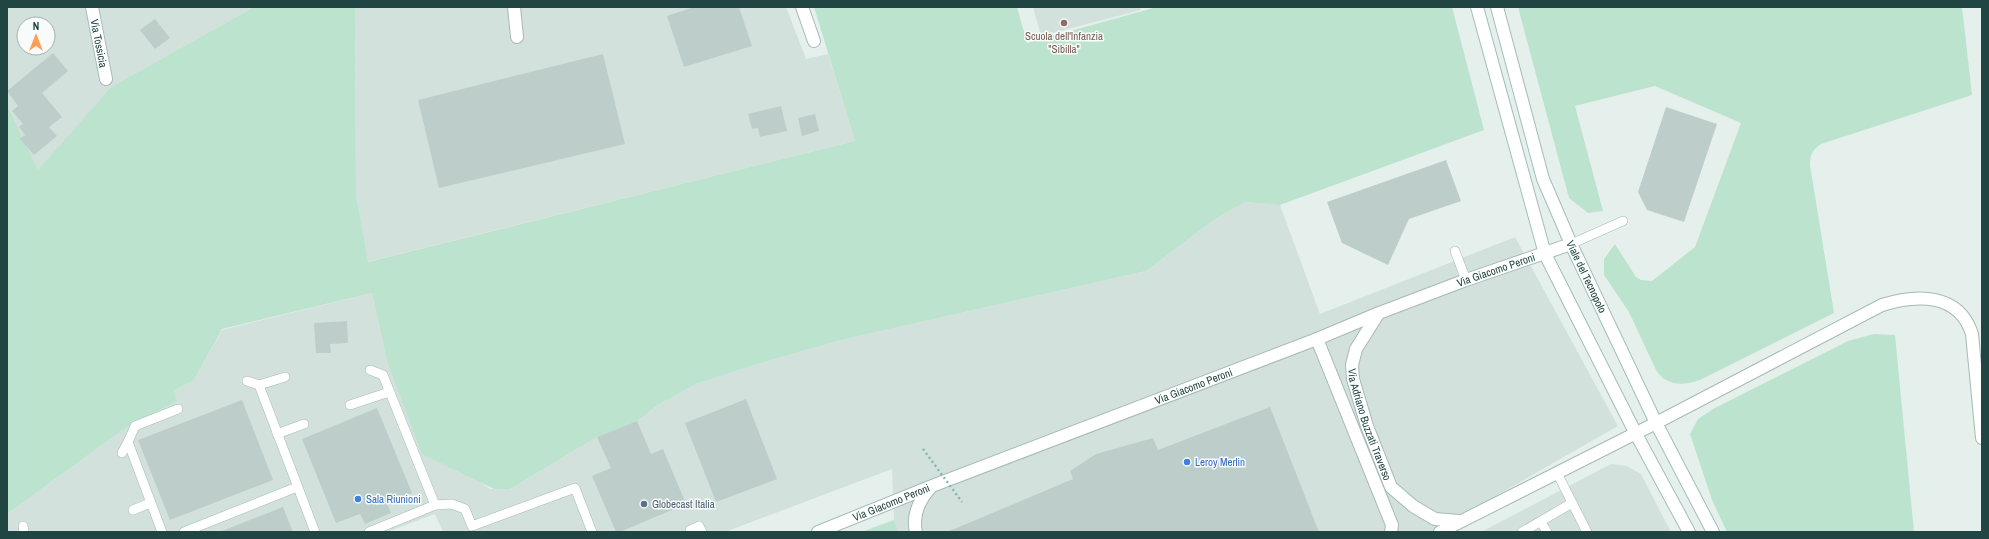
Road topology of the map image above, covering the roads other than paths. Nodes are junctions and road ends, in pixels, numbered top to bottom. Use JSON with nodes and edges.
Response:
{"nodes":[{"id":1,"x":92,"y":7,"type":"edge"},
{"id":2,"x":514,"y":7,"type":"edge"},
{"id":3,"x":802,"y":7,"type":"edge"},
{"id":4,"x":1477,"y":7,"type":"edge"},
{"id":5,"x":1497,"y":7,"type":"edge"},
{"id":6,"x":517,"y":37,"type":"dead end"},
{"id":7,"x":814,"y":41,"type":"dead end"},
{"id":8,"x":106,"y":79,"type":"dead end"},
{"id":9,"x":1623,"y":221,"type":"dead end"},
{"id":10,"x":1571,"y":244,"type":"junction"},
{"id":11,"x":1454,"y":251,"type":"dead end"},
{"id":12,"x":1545,"y":254,"type":"junction"},
{"id":13,"x":1466,"y":280,"type":"junction"},
{"id":14,"x":1379,"y":313,"type":"junction"},
{"id":15,"x":1317,"y":339,"type":"junction"},
{"id":16,"x":370,"y":370,"type":"dead end"},
{"id":17,"x":286,"y":377,"type":"dead end"},
{"id":18,"x":247,"y":382,"type":"dead end"},
{"id":19,"x":259,"y":385,"type":"junction"},
{"id":20,"x":390,"y":392,"type":"junction"},
{"id":21,"x":350,"y":405,"type":"dead end"},
{"id":22,"x":178,"y":409,"type":"dead end"},
{"id":23,"x":1656,"y":423,"type":"junction"},
{"id":24,"x":304,"y":424,"type":"dead end"},
{"id":25,"x":277,"y":434,"type":"junction"},
{"id":26,"x":1636,"y":434,"type":"junction"},
{"id":27,"x":1982,"y":438,"type":"edge"},
{"id":28,"x":128,"y":442,"type":"junction"},
{"id":29,"x":122,"y":454,"type":"dead end"},
{"id":30,"x":1557,"y":472,"type":"junction"},
{"id":31,"x":932,"y":486,"type":"junction"},
{"id":32,"x":297,"y":487,"type":"junction"},
{"id":33,"x":150,"y":503,"type":"junction"},
{"id":34,"x":1572,"y":503,"type":"junction"},
{"id":35,"x":435,"y":505,"type":"junction"},
{"id":36,"x":133,"y":510,"type":"dead end"},
{"id":37,"x":1459,"y":521,"type":"junction"},
{"id":38,"x":1541,"y":522,"type":"junction"},
{"id":39,"x":690,"y":530,"type":"dead end"},
{"id":40,"x":162,"y":532,"type":"edge"},
{"id":41,"x":184,"y":532,"type":"edge"},
{"id":42,"x":315,"y":532,"type":"edge"},
{"id":43,"x":369,"y":532,"type":"edge"},
{"id":44,"x":592,"y":532,"type":"edge"},
{"id":45,"x":702,"y":532,"type":"edge"},
{"id":46,"x":818,"y":532,"type":"edge"},
{"id":47,"x":916,"y":532,"type":"edge"},
{"id":48,"x":1391,"y":532,"type":"edge"},
{"id":49,"x":1440,"y":532,"type":"edge"},
{"id":50,"x":1522,"y":532,"type":"edge"},
{"id":51,"x":1547,"y":532,"type":"edge"},
{"id":52,"x":1587,"y":532,"type":"edge"},
{"id":53,"x":1689,"y":532,"type":"edge"},
{"id":54,"x":1712,"y":532,"type":"edge"}],
"edges":[{"from":1,"to":8,"type":"street","name":"Via Tossicia"},
{"from":2,"to":6,"type":"street"},
{"from":3,"to":7,"type":"street"},
{"from":4,"to":12,"type":"street"},
{"from":5,"to":10,"type":"street","name":"Viale del Tecnopolo"},
{"from":9,"to":10,"type":"lane"},
{"from":10,"to":12,"type":"street","name":"Via Giacomo Peroni"},
{"from":10,"to":23,"type":"street","name":"Viale del Tecnopolo"},
{"from":11,"to":13,"type":"lane"},
{"from":12,"to":13,"type":"street","name":"Via Giacomo Peroni"},
{"from":12,"to":26,"type":"street"},
{"from":13,"to":14,"type":"street","name":"Via Giacomo Peroni"},
{"from":14,"to":15,"type":"street","name":"Via Giacomo Peroni"},
{"from":14,"to":37,"type":"street","name":"Via Adriano Buzzati Traverso"},
{"from":15,"to":31,"type":"street","name":"Via Giacomo Peroni"},
{"from":15,"to":48,"type":"street","name":"Via Adriano Buzzati Traverso"},
{"from":16,"to":20,"type":"lane"},
{"from":17,"to":19,"type":"lane"},
{"from":18,"to":19,"type":"lane"},
{"from":19,"to":25,"type":"lane"},
{"from":20,"to":21,"type":"lane"},
{"from":20,"to":35,"type":"lane"},
{"from":22,"to":28,"type":"lane"},
{"from":23,"to":26,"type":"street"},
{"from":23,"to":27,"type":"street"},
{"from":23,"to":54,"type":"street","name":"Viale del Tecnopolo"},
{"from":24,"to":25,"type":"lane"},
{"from":25,"to":32,"type":"lane"},
{"from":26,"to":30,"type":"street"},
{"from":26,"to":53,"type":"street"},
{"from":28,"to":29,"type":"lane"},
{"from":28,"to":33,"type":"lane"},
{"from":30,"to":34,"type":"lane"},
{"from":30,"to":37,"type":"street"},
{"from":31,"to":46,"type":"street","name":"Via Giacomo Peroni"},
{"from":31,"to":47,"type":"street"},
{"from":32,"to":41,"type":"lane"},
{"from":32,"to":42,"type":"lane"},
{"from":33,"to":36,"type":"lane"},
{"from":33,"to":40,"type":"lane"},
{"from":34,"to":38,"type":"lane"},
{"from":34,"to":52,"type":"lane"},
{"from":35,"to":43,"type":"lane"},
{"from":35,"to":44,"type":"lane"},
{"from":37,"to":49,"type":"street"},
{"from":38,"to":50,"type":"lane"},
{"from":38,"to":51,"type":"lane"},
{"from":39,"to":45,"type":"lane"}]}
